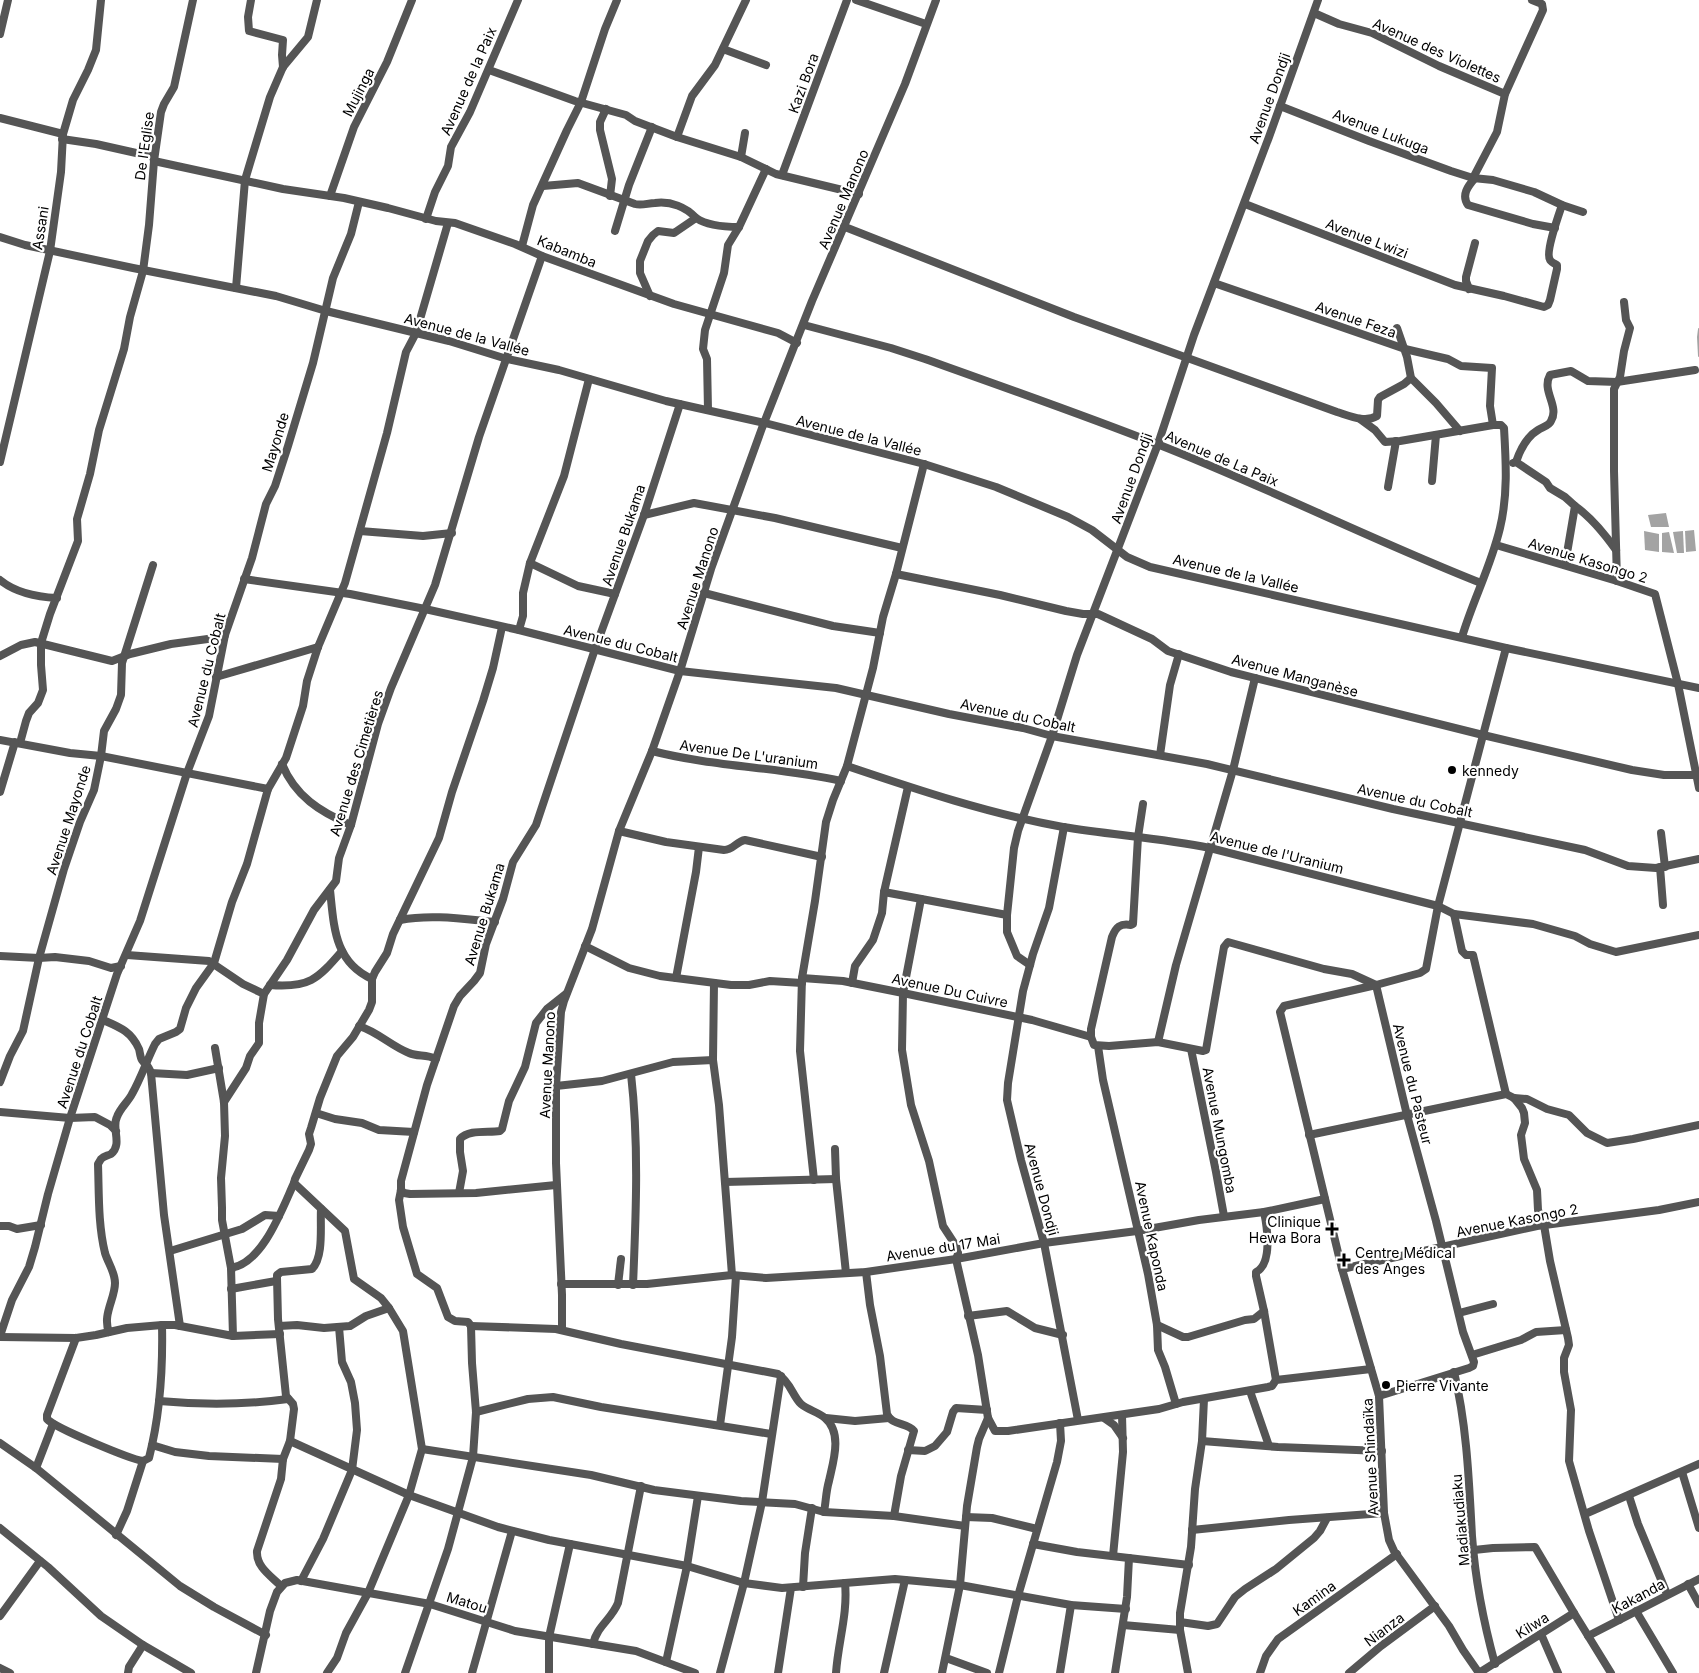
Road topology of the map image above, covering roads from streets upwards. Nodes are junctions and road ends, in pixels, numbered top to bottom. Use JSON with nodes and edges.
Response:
{"nodes":[{"id":1,"x":8,"y":0,"type":"edge"},
{"id":2,"x":101,"y":0,"type":"edge"},
{"id":3,"x":193,"y":0,"type":"edge"},
{"id":4,"x":250,"y":0,"type":"edge"},
{"id":5,"x":317,"y":0,"type":"edge"},
{"id":6,"x":412,"y":0,"type":"edge"},
{"id":7,"x":518,"y":0,"type":"edge"},
{"id":8,"x":617,"y":0,"type":"edge"},
{"id":9,"x":746,"y":0,"type":"edge"},
{"id":10,"x":847,"y":0,"type":"edge"},
{"id":11,"x":856,"y":0,"type":"edge"},
{"id":12,"x":936,"y":0,"type":"edge"},
{"id":13,"x":1318,"y":0,"type":"edge"},
{"id":14,"x":1532,"y":0,"type":"edge"},
{"id":15,"x":1543,"y":2,"type":"edge"},
{"id":16,"x":1314,"y":13,"type":"junction"},
{"id":17,"x":926,"y":24,"type":"junction"},
{"id":18,"x":0,"y":34,"type":"edge"},
{"id":19,"x":723,"y":49,"type":"junction"},
{"id":20,"x":766,"y":65,"type":"dead end"},
{"id":21,"x":283,"y":67,"type":"junction"},
{"id":22,"x":489,"y":70,"type":"junction"},
{"id":23,"x":1505,"y":94,"type":"junction"},
{"id":24,"x":582,"y":102,"type":"junction"},
{"id":25,"x":1280,"y":106,"type":"junction"},
{"id":26,"x":606,"y":110,"type":"junction"},
{"id":27,"x":0,"y":118,"type":"edge"},
{"id":28,"x":652,"y":127,"type":"junction"},
{"id":29,"x":745,"y":133,"type":"dead end"},
{"id":30,"x":62,"y":137,"type":"junction"},
{"id":31,"x":677,"y":137,"type":"junction"},
{"id":32,"x":741,"y":157,"type":"junction"},
{"id":33,"x":154,"y":159,"type":"junction"},
{"id":34,"x":766,"y":169,"type":"junction"},
{"id":35,"x":782,"y":175,"type":"junction"},
{"id":36,"x":1474,"y":178,"type":"junction"},
{"id":37,"x":245,"y":180,"type":"junction"},
{"id":38,"x":543,"y":186,"type":"junction"},
{"id":39,"x":859,"y":194,"type":"junction"},
{"id":40,"x":330,"y":196,"type":"junction"},
{"id":41,"x":610,"y":196,"type":"junction"},
{"id":42,"x":625,"y":200,"type":"junction"},
{"id":43,"x":359,"y":202,"type":"junction"},
{"id":44,"x":1244,"y":204,"type":"junction"},
{"id":45,"x":1562,"y":205,"type":"junction"},
{"id":46,"x":1583,"y":212,"type":"dead end"},
{"id":47,"x":426,"y":218,"type":"junction"},
{"id":48,"x":696,"y":218,"type":"junction"},
{"id":49,"x":448,"y":223,"type":"junction"},
{"id":50,"x":739,"y":227,"type":"junction"},
{"id":51,"x":845,"y":227,"type":"junction"},
{"id":52,"x":1555,"y":228,"type":"junction"},
{"id":53,"x":615,"y":231,"type":"dead end"},
{"id":54,"x":0,"y":237,"type":"edge"},
{"id":55,"x":1475,"y":244,"type":"dead end"},
{"id":56,"x":522,"y":246,"type":"junction"},
{"id":57,"x":50,"y":251,"type":"junction"},
{"id":58,"x":542,"y":256,"type":"junction"},
{"id":59,"x":143,"y":271,"type":"junction"},
{"id":60,"x":1214,"y":283,"type":"junction"},
{"id":61,"x":236,"y":288,"type":"junction"},
{"id":62,"x":1469,"y":289,"type":"junction"},
{"id":63,"x":650,"y":296,"type":"junction"},
{"id":64,"x":1624,"y":302,"type":"dead end"},
{"id":65,"x":326,"y":312,"type":"junction"},
{"id":66,"x":710,"y":314,"type":"junction"},
{"id":67,"x":804,"y":325,"type":"junction"},
{"id":68,"x":1397,"y":328,"type":"dead end"},
{"id":69,"x":416,"y":333,"type":"junction"},
{"id":70,"x":797,"y":343,"type":"junction"},
{"id":71,"x":1405,"y":349,"type":"junction"},
{"id":72,"x":1187,"y":358,"type":"junction"},
{"id":73,"x":507,"y":359,"type":"junction"},
{"id":74,"x":1695,"y":370,"type":"dead end"},
{"id":75,"x":1410,"y":378,"type":"junction"},
{"id":76,"x":590,"y":379,"type":"junction"},
{"id":77,"x":1617,"y":382,"type":"junction"},
{"id":78,"x":680,"y":404,"type":"junction"},
{"id":79,"x":708,"y":410,"type":"junction"},
{"id":80,"x":1360,"y":419,"type":"junction"},
{"id":81,"x":765,"y":423,"type":"junction"},
{"id":82,"x":1493,"y":425,"type":"junction"},
{"id":83,"x":1460,"y":431,"type":"junction"},
{"id":84,"x":1436,"y":435,"type":"junction"},
{"id":85,"x":1396,"y":441,"type":"junction"},
{"id":86,"x":1158,"y":444,"type":"junction"},
{"id":87,"x":1,"y":452,"type":"edge"},
{"id":88,"x":0,"y":462,"type":"edge"},
{"id":89,"x":1516,"y":462,"type":"junction"},
{"id":90,"x":1506,"y":463,"type":"junction"},
{"id":91,"x":924,"y":464,"type":"junction"},
{"id":92,"x":1432,"y":481,"type":"dead end"},
{"id":93,"x":1388,"y":487,"type":"dead end"},
{"id":94,"x":1575,"y":506,"type":"junction"},
{"id":95,"x":733,"y":510,"type":"junction"},
{"id":96,"x":644,"y":515,"type":"junction"},
{"id":97,"x":360,"y":531,"type":"junction"},
{"id":98,"x":452,"y":533,"type":"junction"},
{"id":99,"x":1496,"y":545,"type":"junction"},
{"id":100,"x":902,"y":548,"type":"junction"},
{"id":101,"x":1118,"y":550,"type":"junction"},
{"id":102,"x":1616,"y":550,"type":"junction"},
{"id":103,"x":530,"y":563,"type":"junction"},
{"id":104,"x":153,"y":565,"type":"dead end"},
{"id":105,"x":1565,"y":566,"type":"junction"},
{"id":106,"x":896,"y":574,"type":"junction"},
{"id":107,"x":244,"y":579,"type":"junction"},
{"id":108,"x":0,"y":580,"type":"edge"},
{"id":109,"x":1617,"y":581,"type":"junction"},
{"id":110,"x":1481,"y":583,"type":"junction"},
{"id":111,"x":341,"y":593,"type":"junction"},
{"id":112,"x":704,"y":593,"type":"junction"},
{"id":113,"x":616,"y":594,"type":"junction"},
{"id":114,"x":57,"y":598,"type":"junction"},
{"id":115,"x":425,"y":609,"type":"junction"},
{"id":116,"x":1094,"y":614,"type":"junction"},
{"id":117,"x":502,"y":627,"type":"junction"},
{"id":118,"x":519,"y":630,"type":"junction"},
{"id":119,"x":880,"y":633,"type":"junction"},
{"id":120,"x":225,"y":635,"type":"junction"},
{"id":121,"x":1462,"y":637,"type":"junction"},
{"id":122,"x":41,"y":643,"type":"junction"},
{"id":123,"x":318,"y":647,"type":"junction"},
{"id":124,"x":1506,"y":648,"type":"junction"},
{"id":125,"x":595,"y":649,"type":"junction"},
{"id":126,"x":1178,"y":654,"type":"junction"},
{"id":127,"x":0,"y":656,"type":"edge"},
{"id":128,"x":124,"y":657,"type":"junction"},
{"id":129,"x":680,"y":671,"type":"junction"},
{"id":130,"x":216,"y":677,"type":"junction"},
{"id":131,"x":1255,"y":678,"type":"junction"},
{"id":132,"x":1678,"y":684,"type":"junction"},
{"id":133,"x":1699,"y":688,"type":"edge"},
{"id":134,"x":866,"y":695,"type":"junction"},
{"id":135,"x":1483,"y":735,"type":"junction"},
{"id":136,"x":1052,"y":736,"type":"junction"},
{"id":137,"x":0,"y":740,"type":"edge"},
{"id":138,"x":18,"y":743,"type":"junction"},
{"id":139,"x":652,"y":751,"type":"junction"},
{"id":140,"x":1160,"y":755,"type":"junction"},
{"id":141,"x":101,"y":756,"type":"junction"},
{"id":142,"x":282,"y":764,"type":"junction"},
{"id":143,"x":847,"y":766,"type":"junction"},
{"id":144,"x":1233,"y":770,"type":"junction"},
{"id":145,"x":187,"y":774,"type":"junction"},
{"id":146,"x":1696,"y":776,"type":"junction"},
{"id":147,"x":841,"y":781,"type":"junction"},
{"id":148,"x":908,"y":787,"type":"junction"},
{"id":149,"x":1699,"y":788,"type":"edge"},
{"id":150,"x":268,"y":789,"type":"junction"},
{"id":151,"x":0,"y":792,"type":"edge"},
{"id":152,"x":1143,"y":804,"type":"dead end"},
{"id":153,"x":1022,"y":818,"type":"junction"},
{"id":154,"x":1461,"y":822,"type":"junction"},
{"id":155,"x":351,"y":825,"type":"junction"},
{"id":156,"x":1064,"y":827,"type":"junction"},
{"id":157,"x":620,"y":832,"type":"junction"},
{"id":158,"x":1661,"y":833,"type":"dead end"},
{"id":159,"x":1138,"y":837,"type":"junction"},
{"id":160,"x":699,"y":847,"type":"junction"},
{"id":161,"x":1210,"y":848,"type":"junction"},
{"id":162,"x":822,"y":856,"type":"junction"},
{"id":163,"x":1699,"y":859,"type":"edge"},
{"id":164,"x":1663,"y":867,"type":"junction"},
{"id":165,"x":330,"y":890,"type":"junction"},
{"id":166,"x":884,"y":892,"type":"junction"},
{"id":167,"x":922,"y":899,"type":"junction"},
{"id":168,"x":1663,"y":905,"type":"dead end"},
{"id":169,"x":1438,"y":906,"type":"junction"},
{"id":170,"x":1454,"y":914,"type":"junction"},
{"id":171,"x":1006,"y":915,"type":"junction"},
{"id":172,"x":400,"y":920,"type":"junction"},
{"id":173,"x":495,"y":922,"type":"junction"},
{"id":174,"x":1699,"y":935,"type":"edge"},
{"id":175,"x":586,"y":946,"type":"junction"},
{"id":176,"x":342,"y":951,"type":"junction"},
{"id":177,"x":0,"y":956,"type":"edge"},
{"id":178,"x":127,"y":956,"type":"junction"},
{"id":179,"x":39,"y":958,"type":"junction"},
{"id":180,"x":214,"y":963,"type":"junction"},
{"id":181,"x":1030,"y":965,"type":"junction"},
{"id":182,"x":121,"y":966,"type":"junction"},
{"id":183,"x":676,"y":978,"type":"junction"},
{"id":184,"x":372,"y":979,"type":"junction"},
{"id":185,"x":802,"y":981,"type":"junction"},
{"id":186,"x":714,"y":983,"type":"junction"},
{"id":187,"x":852,"y":983,"type":"junction"},
{"id":188,"x":1376,"y":985,"type":"junction"},
{"id":189,"x":270,"y":986,"type":"junction"},
{"id":190,"x":903,"y":993,"type":"junction"},
{"id":191,"x":264,"y":994,"type":"junction"},
{"id":192,"x":566,"y":994,"type":"junction"},
{"id":193,"x":1019,"y":1017,"type":"junction"},
{"id":194,"x":103,"y":1020,"type":"junction"},
{"id":195,"x":359,"y":1026,"type":"junction"},
{"id":196,"x":1091,"y":1037,"type":"junction"},
{"id":197,"x":1158,"y":1042,"type":"junction"},
{"id":198,"x":1098,"y":1046,"type":"junction"},
{"id":199,"x":215,"y":1048,"type":"dead end"},
{"id":200,"x":1191,"y":1049,"type":"junction"},
{"id":201,"x":436,"y":1059,"type":"junction"},
{"id":202,"x":713,"y":1060,"type":"junction"},
{"id":203,"x":146,"y":1063,"type":"junction"},
{"id":204,"x":219,"y":1068,"type":"junction"},
{"id":205,"x":151,"y":1073,"type":"junction"},
{"id":206,"x":631,"y":1074,"type":"junction"},
{"id":207,"x":0,"y":1082,"type":"edge"},
{"id":208,"x":556,"y":1086,"type":"junction"},
{"id":209,"x":1506,"y":1094,"type":"junction"},
{"id":210,"x":1514,"y":1098,"type":"junction"},
{"id":211,"x":224,"y":1102,"type":"junction"},
{"id":212,"x":0,"y":1112,"type":"edge"},
{"id":213,"x":316,"y":1113,"type":"junction"},
{"id":214,"x":1407,"y":1115,"type":"junction"},
{"id":215,"x":70,"y":1118,"type":"junction"},
{"id":216,"x":1699,"y":1125,"type":"edge"},
{"id":217,"x":117,"y":1132,"type":"junction"},
{"id":218,"x":414,"y":1132,"type":"junction"},
{"id":219,"x":1309,"y":1135,"type":"junction"},
{"id":220,"x":835,"y":1149,"type":"dead end"},
{"id":221,"x":836,"y":1179,"type":"junction"},
{"id":222,"x":814,"y":1180,"type":"junction"},
{"id":223,"x":725,"y":1182,"type":"junction"},
{"id":224,"x":294,"y":1183,"type":"junction"},
{"id":225,"x":556,"y":1185,"type":"junction"},
{"id":226,"x":401,"y":1190,"type":"junction"},
{"id":227,"x":459,"y":1193,"type":"junction"},
{"id":228,"x":1325,"y":1199,"type":"junction"},
{"id":229,"x":1699,"y":1202,"type":"edge"},
{"id":230,"x":321,"y":1210,"type":"junction"},
{"id":231,"x":1264,"y":1212,"type":"junction"},
{"id":232,"x":279,"y":1216,"type":"junction"},
{"id":233,"x":1224,"y":1216,"type":"junction"},
{"id":234,"x":41,"y":1225,"type":"junction"},
{"id":235,"x":1544,"y":1225,"type":"junction"},
{"id":236,"x":0,"y":1226,"type":"edge"},
{"id":237,"x":1137,"y":1231,"type":"junction"},
{"id":238,"x":225,"y":1234,"type":"junction"},
{"id":239,"x":1044,"y":1243,"type":"junction"},
{"id":240,"x":1443,"y":1247,"type":"junction"},
{"id":241,"x":170,"y":1252,"type":"junction"},
{"id":242,"x":621,"y":1259,"type":"dead end"},
{"id":243,"x":956,"y":1259,"type":"junction"},
{"id":244,"x":231,"y":1268,"type":"junction"},
{"id":245,"x":1342,"y":1269,"type":"junction"},
{"id":246,"x":866,"y":1272,"type":"junction"},
{"id":247,"x":846,"y":1273,"type":"junction"},
{"id":248,"x":734,"y":1276,"type":"junction"},
{"id":249,"x":276,"y":1281,"type":"junction"},
{"id":250,"x":561,"y":1284,"type":"junction"},
{"id":251,"x":618,"y":1285,"type":"junction"},
{"id":252,"x":633,"y":1285,"type":"junction"},
{"id":253,"x":231,"y":1289,"type":"junction"},
{"id":254,"x":1493,"y":1304,"type":"dead end"},
{"id":255,"x":389,"y":1308,"type":"junction"},
{"id":256,"x":1264,"y":1311,"type":"junction"},
{"id":257,"x":1459,"y":1313,"type":"junction"},
{"id":258,"x":968,"y":1316,"type":"junction"},
{"id":259,"x":162,"y":1325,"type":"junction"},
{"id":260,"x":1157,"y":1325,"type":"junction"},
{"id":261,"x":180,"y":1326,"type":"junction"},
{"id":262,"x":472,"y":1326,"type":"junction"},
{"id":263,"x":339,"y":1327,"type":"junction"},
{"id":264,"x":279,"y":1330,"type":"junction"},
{"id":265,"x":562,"y":1330,"type":"junction"},
{"id":266,"x":1566,"y":1330,"type":"junction"},
{"id":267,"x":109,"y":1332,"type":"junction"},
{"id":268,"x":1063,"y":1335,"type":"junction"},
{"id":269,"x":233,"y":1336,"type":"junction"},
{"id":270,"x":0,"y":1337,"type":"edge"},
{"id":271,"x":76,"y":1338,"type":"junction"},
{"id":272,"x":1472,"y":1355,"type":"junction"},
{"id":273,"x":727,"y":1365,"type":"junction"},
{"id":274,"x":1371,"y":1369,"type":"junction"},
{"id":275,"x":1454,"y":1372,"type":"junction"},
{"id":276,"x":780,"y":1376,"type":"junction"},
{"id":277,"x":1276,"y":1380,"type":"junction"},
{"id":278,"x":1250,"y":1391,"type":"junction"},
{"id":279,"x":1380,"y":1396,"type":"junction"},
{"id":280,"x":288,"y":1399,"type":"junction"},
{"id":281,"x":1204,"y":1399,"type":"junction"},
{"id":282,"x":159,"y":1401,"type":"junction"},
{"id":283,"x":1176,"y":1404,"type":"junction"},
{"id":284,"x":987,"y":1410,"type":"junction"},
{"id":285,"x":476,"y":1412,"type":"junction"},
{"id":286,"x":1122,"y":1415,"type":"junction"},
{"id":287,"x":826,"y":1418,"type":"junction"},
{"id":288,"x":889,"y":1418,"type":"junction"},
{"id":289,"x":988,"y":1418,"type":"junction"},
{"id":290,"x":1104,"y":1418,"type":"junction"},
{"id":291,"x":1078,"y":1420,"type":"junction"},
{"id":292,"x":1060,"y":1423,"type":"junction"},
{"id":293,"x":53,"y":1424,"type":"junction"},
{"id":294,"x":720,"y":1426,"type":"junction"},
{"id":295,"x":771,"y":1434,"type":"junction"},
{"id":296,"x":1123,"y":1438,"type":"junction"},
{"id":297,"x":290,"y":1441,"type":"junction"},
{"id":298,"x":1202,"y":1441,"type":"junction"},
{"id":299,"x":0,"y":1442,"type":"edge"},
{"id":300,"x":152,"y":1445,"type":"junction"},
{"id":301,"x":1269,"y":1446,"type":"junction"},
{"id":302,"x":422,"y":1449,"type":"junction"},
{"id":303,"x":908,"y":1450,"type":"junction"},
{"id":304,"x":1382,"y":1451,"type":"junction"},
{"id":305,"x":473,"y":1457,"type":"junction"},
{"id":306,"x":283,"y":1459,"type":"junction"},
{"id":307,"x":144,"y":1462,"type":"junction"},
{"id":308,"x":1699,"y":1464,"type":"edge"},
{"id":309,"x":36,"y":1468,"type":"junction"},
{"id":310,"x":352,"y":1470,"type":"junction"},
{"id":311,"x":1682,"y":1472,"type":"junction"},
{"id":312,"x":641,"y":1486,"type":"junction"},
{"id":313,"x":409,"y":1495,"type":"junction"},
{"id":314,"x":698,"y":1496,"type":"junction"},
{"id":315,"x":1629,"y":1496,"type":"junction"},
{"id":316,"x":762,"y":1502,"type":"junction"},
{"id":317,"x":812,"y":1508,"type":"junction"},
{"id":318,"x":458,"y":1512,"type":"junction"},
{"id":319,"x":824,"y":1512,"type":"junction"},
{"id":320,"x":1384,"y":1513,"type":"junction"},
{"id":321,"x":1585,"y":1514,"type":"junction"},
{"id":322,"x":894,"y":1516,"type":"junction"},
{"id":323,"x":966,"y":1517,"type":"junction"},
{"id":324,"x":1327,"y":1518,"type":"junction"},
{"id":325,"x":965,"y":1526,"type":"junction"},
{"id":326,"x":0,"y":1528,"type":"edge"},
{"id":327,"x":1699,"y":1528,"type":"edge"},
{"id":328,"x":1037,"y":1529,"type":"junction"},
{"id":329,"x":1192,"y":1530,"type":"junction"},
{"id":330,"x":512,"y":1531,"type":"junction"},
{"id":331,"x":116,"y":1535,"type":"junction"},
{"id":332,"x":570,"y":1544,"type":"junction"},
{"id":333,"x":1033,"y":1544,"type":"junction"},
{"id":334,"x":1474,"y":1550,"type":"junction"},
{"id":335,"x":1397,"y":1554,"type":"junction"},
{"id":336,"x":627,"y":1556,"type":"junction"},
{"id":337,"x":1114,"y":1556,"type":"junction"},
{"id":338,"x":1129,"y":1558,"type":"junction"},
{"id":339,"x":40,"y":1561,"type":"junction"},
{"id":340,"x":1189,"y":1565,"type":"junction"},
{"id":341,"x":687,"y":1566,"type":"junction"},
{"id":342,"x":1699,"y":1579,"type":"edge"},
{"id":343,"x":905,"y":1580,"type":"junction"},
{"id":344,"x":301,"y":1581,"type":"junction"},
{"id":345,"x":845,"y":1582,"type":"junction"},
{"id":346,"x":744,"y":1583,"type":"junction"},
{"id":347,"x":960,"y":1584,"type":"junction"},
{"id":348,"x":1688,"y":1584,"type":"junction"},
{"id":349,"x":281,"y":1586,"type":"junction"},
{"id":350,"x":803,"y":1587,"type":"junction"},
{"id":351,"x":791,"y":1588,"type":"junction"},
{"id":352,"x":368,"y":1593,"type":"junction"},
{"id":353,"x":1667,"y":1594,"type":"junction"},
{"id":354,"x":1018,"y":1596,"type":"junction"},
{"id":355,"x":430,"y":1604,"type":"junction"},
{"id":356,"x":1699,"y":1604,"type":"edge"},
{"id":357,"x":1072,"y":1605,"type":"junction"},
{"id":358,"x":1435,"y":1606,"type":"junction"},
{"id":359,"x":1126,"y":1609,"type":"junction"},
{"id":360,"x":1636,"y":1611,"type":"junction"},
{"id":361,"x":1574,"y":1613,"type":"junction"},
{"id":362,"x":0,"y":1616,"type":"edge"},
{"id":363,"x":1619,"y":1620,"type":"junction"},
{"id":364,"x":486,"y":1622,"type":"junction"},
{"id":365,"x":1123,"y":1625,"type":"junction"},
{"id":366,"x":1180,"y":1626,"type":"junction"},
{"id":367,"x":1541,"y":1634,"type":"junction"},
{"id":368,"x":266,"y":1635,"type":"junction"},
{"id":369,"x":1588,"y":1636,"type":"junction"},
{"id":370,"x":550,"y":1637,"type":"junction"},
{"id":371,"x":593,"y":1644,"type":"junction"},
{"id":372,"x":143,"y":1645,"type":"junction"},
{"id":373,"x":946,"y":1658,"type":"junction"},
{"id":374,"x":666,"y":1662,"type":"junction"},
{"id":375,"x":1495,"y":1664,"type":"junction"},
{"id":376,"x":0,"y":1668,"type":"edge"},
{"id":377,"x":10,"y":1673,"type":"edge"},
{"id":378,"x":128,"y":1673,"type":"edge"},
{"id":379,"x":191,"y":1673,"type":"edge"},
{"id":380,"x":256,"y":1673,"type":"edge"},
{"id":381,"x":327,"y":1673,"type":"edge"},
{"id":382,"x":405,"y":1673,"type":"edge"},
{"id":383,"x":472,"y":1673,"type":"edge"},
{"id":384,"x":548,"y":1673,"type":"edge"},
{"id":385,"x":695,"y":1673,"type":"edge"},
{"id":386,"x":720,"y":1673,"type":"edge"},
{"id":387,"x":778,"y":1673,"type":"edge"},
{"id":388,"x":836,"y":1673,"type":"edge"},
{"id":389,"x":884,"y":1673,"type":"edge"},
{"id":390,"x":942,"y":1673,"type":"edge"},
{"id":391,"x":987,"y":1673,"type":"edge"},
{"id":392,"x":999,"y":1673,"type":"edge"},
{"id":393,"x":1060,"y":1673,"type":"edge"},
{"id":394,"x":1116,"y":1673,"type":"edge"},
{"id":395,"x":1188,"y":1673,"type":"edge"},
{"id":396,"x":1260,"y":1673,"type":"edge"},
{"id":397,"x":1349,"y":1673,"type":"edge"},
{"id":398,"x":1479,"y":1673,"type":"edge"},
{"id":399,"x":1558,"y":1673,"type":"edge"},
{"id":400,"x":1611,"y":1673,"type":"edge"},
{"id":401,"x":1673,"y":1673,"type":"edge"}],
"edges":[{"from":1,"to":18,"type":"street"},
{"from":2,"to":30,"type":"street","name":"Assani"},
{"from":3,"to":33,"type":"street","name":"De l'Eglise"},
{"from":4,"to":21,"type":"street"},
{"from":5,"to":21,"type":"street"},
{"from":6,"to":40,"type":"street","name":"Mujinga"},
{"from":7,"to":22,"type":"street","name":"Avenue de la Paix"},
{"from":8,"to":24,"type":"street","name":"Kabamba"},
{"from":9,"to":19,"type":"street"},
{"from":10,"to":35,"type":"street","name":"Kazi Bora"},
{"from":11,"to":17,"type":"street"},
{"from":12,"to":17,"type":"street","name":"Avenue Manono"},
{"from":13,"to":16,"type":"street","name":"Avenue Dondji"},
{"from":14,"to":15,"type":"street","name":"Avenue des Violettes"},
{"from":15,"to":23,"type":"street","name":"Avenue des Violettes"},
{"from":16,"to":23,"type":"street","name":"Avenue des Violettes"},
{"from":16,"to":25,"type":"street","name":"Avenue Dondji"},
{"from":17,"to":39,"type":"street","name":"Avenue Manono"},
{"from":19,"to":20,"type":"street"},
{"from":19,"to":31,"type":"street"},
{"from":21,"to":37,"type":"street"},
{"from":22,"to":24,"type":"street"},
{"from":22,"to":47,"type":"street","name":"Avenue de la Paix"},
{"from":23,"to":36,"type":"street"},
{"from":24,"to":26,"type":"street"},
{"from":24,"to":38,"type":"street","name":"Kabamba"},
{"from":25,"to":36,"type":"street","name":"Avenue Lukuga"},
{"from":25,"to":44,"type":"street","name":"Avenue Dondji"},
{"from":26,"to":28,"type":"street"},
{"from":26,"to":41,"type":"street"},
{"from":27,"to":30,"type":"street"},
{"from":28,"to":31,"type":"street"},
{"from":28,"to":42,"type":"street"},
{"from":29,"to":32,"type":"street"},
{"from":30,"to":33,"type":"street"},
{"from":30,"to":57,"type":"street","name":"Assani"},
{"from":31,"to":32,"type":"street"},
{"from":32,"to":34,"type":"street"},
{"from":33,"to":37,"type":"street"},
{"from":33,"to":59,"type":"street","name":"De l'Eglise"},
{"from":34,"to":35,"type":"street"},
{"from":34,"to":50,"type":"street"},
{"from":35,"to":39,"type":"street"},
{"from":36,"to":45,"type":"street","name":"Avenue Lukuga"},
{"from":36,"to":52,"type":"street"},
{"from":37,"to":40,"type":"street"},
{"from":37,"to":61,"type":"street"},
{"from":38,"to":41,"type":"street"},
{"from":38,"to":56,"type":"street","name":"Kabamba"},
{"from":39,"to":51,"type":"street","name":"Avenue Manono"},
{"from":40,"to":43,"type":"street"},
{"from":41,"to":42,"type":"street"},
{"from":42,"to":48,"type":"street"},
{"from":42,"to":53,"type":"street"},
{"from":43,"to":47,"type":"street"},
{"from":43,"to":65,"type":"street","name":"Mayonde"},
{"from":44,"to":60,"type":"street","name":"Avenue Dondji"},
{"from":44,"to":62,"type":"street","name":"Avenue Lwizi"},
{"from":45,"to":46,"type":"street","name":"Avenue Lukuga"},
{"from":45,"to":52,"type":"street"},
{"from":47,"to":49,"type":"street"},
{"from":48,"to":50,"type":"street"},
{"from":48,"to":63,"type":"street"},
{"from":49,"to":56,"type":"street"},
{"from":49,"to":69,"type":"street"},
{"from":50,"to":66,"type":"street"},
{"from":51,"to":67,"type":"street","name":"Avenue Manono"},
{"from":51,"to":72,"type":"street"},
{"from":52,"to":62,"type":"street","name":"Avenue Lwizi"},
{"from":54,"to":57,"type":"street","name":"Avenue de la Vallée"},
{"from":55,"to":62,"type":"street"},
{"from":56,"to":58,"type":"street","name":"Kabamba"},
{"from":57,"to":59,"type":"street","name":"Avenue de la Vallée"},
{"from":57,"to":87,"type":"street","name":"Assani"},
{"from":58,"to":63,"type":"street","name":"Kabamba"},
{"from":58,"to":73,"type":"street","name":"Avenue des Cimetières"},
{"from":59,"to":61,"type":"street","name":"Avenue de la Vallée"},
{"from":59,"to":114,"type":"street","name":"De l'Eglise"},
{"from":60,"to":71,"type":"street","name":"Avenue Feza"},
{"from":60,"to":72,"type":"street","name":"Avenue Dondji"},
{"from":61,"to":65,"type":"street","name":"Avenue de la Vallée"},
{"from":63,"to":66,"type":"street","name":"Kabamba"},
{"from":64,"to":77,"type":"street"},
{"from":65,"to":69,"type":"street","name":"Avenue de la Vallée"},
{"from":65,"to":107,"type":"street","name":"Mayonde"},
{"from":66,"to":70,"type":"street","name":"Kabamba"},
{"from":66,"to":79,"type":"street"},
{"from":67,"to":70,"type":"street","name":"Avenue Manono"},
{"from":67,"to":86,"type":"street","name":"Avenue de La Paix"},
{"from":68,"to":71,"type":"street"},
{"from":69,"to":73,"type":"street","name":"Avenue de la Vallée"},
{"from":69,"to":97,"type":"street"},
{"from":70,"to":81,"type":"street","name":"Avenue Manono"},
{"from":71,"to":75,"type":"street"},
{"from":71,"to":82,"type":"street","name":"Avenue Feza"},
{"from":72,"to":80,"type":"street"},
{"from":72,"to":86,"type":"street","name":"Avenue Dondji"},
{"from":73,"to":76,"type":"street","name":"Avenue de la Vallée"},
{"from":73,"to":98,"type":"street","name":"Avenue des Cimetières"},
{"from":74,"to":77,"type":"street"},
{"from":75,"to":80,"type":"street"},
{"from":75,"to":83,"type":"street"},
{"from":76,"to":78,"type":"street","name":"Avenue de la Vallée"},
{"from":76,"to":103,"type":"street"},
{"from":77,"to":89,"type":"street"},
{"from":77,"to":102,"type":"street"},
{"from":78,"to":79,"type":"street","name":"Avenue de la Vallée"},
{"from":78,"to":96,"type":"street","name":"Avenue Bukama"},
{"from":79,"to":81,"type":"street","name":"Avenue de la Vallée"},
{"from":80,"to":85,"type":"street"},
{"from":81,"to":91,"type":"street","name":"Avenue de la Vallée"},
{"from":81,"to":95,"type":"street","name":"Avenue Manono"},
{"from":82,"to":83,"type":"street"},
{"from":82,"to":90,"type":"street"},
{"from":83,"to":84,"type":"street"},
{"from":84,"to":85,"type":"street"},
{"from":84,"to":92,"type":"street"},
{"from":85,"to":93,"type":"street"},
{"from":86,"to":101,"type":"street","name":"Avenue Dondji"},
{"from":86,"to":110,"type":"street","name":"Avenue de La Paix"},
{"from":87,"to":88,"type":"street","name":"Assani"},
{"from":89,"to":90,"type":"street"},
{"from":89,"to":94,"type":"street"},
{"from":90,"to":99,"type":"street"},
{"from":91,"to":100,"type":"street"},
{"from":91,"to":101,"type":"street","name":"Avenue de la Vallée"},
{"from":94,"to":102,"type":"street"},
{"from":94,"to":105,"type":"street"},
{"from":95,"to":96,"type":"street"},
{"from":95,"to":100,"type":"street"},
{"from":95,"to":112,"type":"street","name":"Avenue Manono"},
{"from":96,"to":113,"type":"street","name":"Avenue Bukama"},
{"from":97,"to":98,"type":"street"},
{"from":97,"to":111,"type":"street"},
{"from":98,"to":115,"type":"street","name":"Avenue des Cimetières"},
{"from":99,"to":105,"type":"street","name":"Avenue Kasongo 2"},
{"from":99,"to":110,"type":"street"},
{"from":100,"to":106,"type":"street"},
{"from":101,"to":116,"type":"street","name":"Avenue Dondji"},
{"from":101,"to":121,"type":"street","name":"Avenue de la Vallée"},
{"from":102,"to":109,"type":"street"},
{"from":103,"to":113,"type":"street"},
{"from":103,"to":118,"type":"street"},
{"from":104,"to":128,"type":"street","name":"Avenue Mayonde"},
{"from":105,"to":109,"type":"street","name":"Avenue Kasongo 2"},
{"from":106,"to":116,"type":"street","name":"Avenue Manganèse"},
{"from":106,"to":119,"type":"street"},
{"from":107,"to":111,"type":"street","name":"Avenue du Cobalt"},
{"from":107,"to":120,"type":"street","name":"Avenue du Cobalt"},
{"from":108,"to":114,"type":"street"},
{"from":109,"to":132,"type":"street","name":"Avenue Kasongo 2"},
{"from":110,"to":121,"type":"street"},
{"from":111,"to":115,"type":"street","name":"Avenue du Cobalt"},
{"from":111,"to":123,"type":"street"},
{"from":112,"to":119,"type":"street"},
{"from":112,"to":129,"type":"street","name":"Avenue Manono"},
{"from":113,"to":125,"type":"street","name":"Avenue Bukama"},
{"from":114,"to":122,"type":"street","name":"De l'Eglise"},
{"from":115,"to":117,"type":"street","name":"Avenue du Cobalt"},
{"from":115,"to":155,"type":"street","name":"Avenue des Cimetières"},
{"from":116,"to":126,"type":"street","name":"Avenue Manganèse"},
{"from":116,"to":136,"type":"street","name":"Avenue Dondji"},
{"from":117,"to":118,"type":"street","name":"Avenue du Cobalt"},
{"from":117,"to":172,"type":"street"},
{"from":118,"to":125,"type":"street","name":"Avenue du Cobalt"},
{"from":119,"to":134,"type":"street"},
{"from":120,"to":128,"type":"street"},
{"from":120,"to":130,"type":"street","name":"Avenue du Cobalt"},
{"from":121,"to":124,"type":"street","name":"Avenue de la Vallée"},
{"from":122,"to":127,"type":"street"},
{"from":122,"to":128,"type":"street"},
{"from":122,"to":138,"type":"street","name":"De l'Eglise"},
{"from":123,"to":130,"type":"street"},
{"from":123,"to":142,"type":"street"},
{"from":124,"to":132,"type":"street","name":"Avenue de la Vallée"},
{"from":124,"to":135,"type":"street"},
{"from":125,"to":129,"type":"street","name":"Avenue du Cobalt"},
{"from":125,"to":173,"type":"street","name":"Avenue Bukama"},
{"from":126,"to":131,"type":"street","name":"Avenue Manganèse"},
{"from":126,"to":140,"type":"street"},
{"from":128,"to":141,"type":"street","name":"Avenue Mayonde"},
{"from":129,"to":134,"type":"street","name":"Avenue du Cobalt"},
{"from":129,"to":139,"type":"street","name":"Avenue Manono"},
{"from":130,"to":145,"type":"street","name":"Avenue du Cobalt"},
{"from":131,"to":135,"type":"street","name":"Avenue Manganèse"},
{"from":131,"to":144,"type":"street"},
{"from":132,"to":133,"type":"street","name":"Avenue de la Vallée"},
{"from":132,"to":146,"type":"street","name":"Avenue Kasongo 2"},
{"from":134,"to":136,"type":"street","name":"Avenue du Cobalt"},
{"from":134,"to":143,"type":"street"},
{"from":135,"to":146,"type":"street","name":"Avenue Manganèse"},
{"from":135,"to":154,"type":"street"},
{"from":136,"to":140,"type":"street","name":"Avenue du Cobalt"},
{"from":136,"to":153,"type":"street","name":"Avenue Dondji"},
{"from":137,"to":138,"type":"street"},
{"from":138,"to":141,"type":"street"},
{"from":138,"to":151,"type":"street","name":"De l'Eglise"},
{"from":139,"to":147,"type":"street","name":"Avenue De L'uranium"},
{"from":139,"to":157,"type":"street","name":"Avenue Manono"},
{"from":140,"to":144,"type":"street","name":"Avenue du Cobalt"},
{"from":141,"to":145,"type":"street"},
{"from":141,"to":179,"type":"street","name":"Avenue Mayonde"},
{"from":142,"to":150,"type":"street"},
{"from":142,"to":155,"type":"street"},
{"from":143,"to":147,"type":"street"},
{"from":143,"to":148,"type":"street","name":"Avenue de l'Uranium"},
{"from":144,"to":154,"type":"street","name":"Avenue du Cobalt"},
{"from":144,"to":161,"type":"street"},
{"from":145,"to":150,"type":"street"},
{"from":145,"to":178,"type":"street","name":"Avenue du Cobalt"},
{"from":146,"to":149,"type":"street","name":"Avenue Kasongo 2"},
{"from":147,"to":162,"type":"street"},
{"from":148,"to":153,"type":"street","name":"Avenue de l'Uranium"},
{"from":148,"to":166,"type":"street"},
{"from":150,"to":180,"type":"street"},
{"from":152,"to":159,"type":"street"},
{"from":153,"to":156,"type":"street","name":"Avenue de l'Uranium"},
{"from":153,"to":171,"type":"street","name":"Avenue Dondji"},
{"from":154,"to":164,"type":"street","name":"Avenue du Cobalt"},
{"from":154,"to":169,"type":"street"},
{"from":155,"to":165,"type":"street","name":"Avenue des Cimetières"},
{"from":156,"to":159,"type":"street","name":"Avenue de l'Uranium"},
{"from":156,"to":181,"type":"street","name":"Avenue Dondji"},
{"from":157,"to":160,"type":"street"},
{"from":157,"to":175,"type":"street","name":"Avenue Manono"},
{"from":158,"to":164,"type":"street"},
{"from":159,"to":161,"type":"street","name":"Avenue de l'Uranium"},
{"from":159,"to":196,"type":"street"},
{"from":160,"to":162,"type":"street"},
{"from":160,"to":183,"type":"street"},
{"from":161,"to":169,"type":"street","name":"Avenue de l'Uranium"},
{"from":161,"to":197,"type":"street"},
{"from":162,"to":185,"type":"street"},
{"from":163,"to":164,"type":"street","name":"Avenue du Cobalt"},
{"from":164,"to":168,"type":"street"},
{"from":165,"to":176,"type":"street"},
{"from":165,"to":189,"type":"street","name":"Avenue des Cimetières"},
{"from":166,"to":167,"type":"street"},
{"from":166,"to":187,"type":"street"},
{"from":167,"to":171,"type":"street"},
{"from":167,"to":190,"type":"street"},
{"from":169,"to":170,"type":"street","name":"Avenue de l'Uranium"},
{"from":169,"to":188,"type":"street"},
{"from":170,"to":174,"type":"street","name":"Avenue de l'Uranium"},
{"from":170,"to":209,"type":"street"},
{"from":171,"to":181,"type":"street","name":"Avenue Dondji"},
{"from":172,"to":173,"type":"street"},
{"from":172,"to":184,"type":"street"},
{"from":173,"to":201,"type":"street","name":"Avenue Bukama"},
{"from":175,"to":183,"type":"street","name":"Avenue Du Cuivre"},
{"from":175,"to":192,"type":"street","name":"Avenue Manono"},
{"from":176,"to":184,"type":"street"},
{"from":176,"to":189,"type":"street"},
{"from":177,"to":179,"type":"street"},
{"from":178,"to":180,"type":"street"},
{"from":178,"to":182,"type":"street","name":"Avenue du Cobalt"},
{"from":179,"to":182,"type":"street"},
{"from":179,"to":207,"type":"street","name":"Avenue Mayonde"},
{"from":180,"to":191,"type":"street"},
{"from":180,"to":203,"type":"street"},
{"from":181,"to":193,"type":"street","name":"Avenue Dondji"},
{"from":182,"to":194,"type":"street","name":"Avenue du Cobalt"},
{"from":183,"to":186,"type":"street","name":"Avenue Du Cuivre"},
{"from":184,"to":195,"type":"street"},
{"from":185,"to":186,"type":"street","name":"Avenue Du Cuivre"},
{"from":185,"to":187,"type":"street","name":"Avenue Du Cuivre"},
{"from":185,"to":222,"type":"street"},
{"from":186,"to":202,"type":"street"},
{"from":187,"to":190,"type":"street","name":"Avenue Du Cuivre"},
{"from":188,"to":200,"type":"street"},
{"from":188,"to":214,"type":"street","name":"Avenue du Pasteur"},
{"from":188,"to":219,"type":"street","name":"Avenue Shindaïka"},
{"from":189,"to":191,"type":"street","name":"Avenue des Cimetières"},
{"from":190,"to":193,"type":"street","name":"Avenue Du Cuivre"},
{"from":190,"to":243,"type":"street"},
{"from":191,"to":211,"type":"street","name":"Avenue des Cimetières"},
{"from":192,"to":208,"type":"street","name":"Avenue Manono"},
{"from":192,"to":227,"type":"street"},
{"from":193,"to":196,"type":"street","name":"Avenue Du Cuivre"},
{"from":193,"to":239,"type":"street","name":"Avenue Dondji"},
{"from":194,"to":203,"type":"street"},
{"from":194,"to":215,"type":"street","name":"Avenue du Cobalt"},
{"from":195,"to":201,"type":"street"},
{"from":195,"to":213,"type":"street"},
{"from":196,"to":198,"type":"street"},
{"from":197,"to":198,"type":"street"},
{"from":197,"to":200,"type":"street"},
{"from":198,"to":237,"type":"street","name":"Avenue Kaponda"},
{"from":199,"to":204,"type":"street"},
{"from":200,"to":233,"type":"street","name":"Avenue Mungomba"},
{"from":201,"to":218,"type":"street","name":"Avenue Bukama"},
{"from":202,"to":206,"type":"street"},
{"from":202,"to":223,"type":"street"},
{"from":203,"to":205,"type":"street"},
{"from":203,"to":217,"type":"street"},
{"from":204,"to":205,"type":"street"},
{"from":204,"to":211,"type":"street"},
{"from":205,"to":241,"type":"street"},
{"from":206,"to":208,"type":"street"},
{"from":206,"to":252,"type":"street"},
{"from":208,"to":225,"type":"street","name":"Avenue Manono"},
{"from":209,"to":210,"type":"street"},
{"from":209,"to":214,"type":"street"},
{"from":210,"to":216,"type":"street"},
{"from":210,"to":235,"type":"street"},
{"from":211,"to":238,"type":"street"},
{"from":212,"to":215,"type":"street"},
{"from":213,"to":218,"type":"street"},
{"from":213,"to":224,"type":"street"},
{"from":214,"to":219,"type":"street"},
{"from":214,"to":240,"type":"street","name":"Avenue du Pasteur"},
{"from":215,"to":217,"type":"street"},
{"from":215,"to":234,"type":"street","name":"Avenue du Cobalt"},
{"from":217,"to":267,"type":"street"},
{"from":218,"to":226,"type":"street","name":"Avenue Bukama"},
{"from":219,"to":228,"type":"street","name":"Avenue Shindaïka"},
{"from":220,"to":221,"type":"street"},
{"from":221,"to":222,"type":"street"},
{"from":221,"to":247,"type":"street"},
{"from":222,"to":223,"type":"street"},
{"from":223,"to":248,"type":"street"},
{"from":224,"to":230,"type":"street"},
{"from":224,"to":232,"type":"street"},
{"from":225,"to":227,"type":"street"},
{"from":225,"to":250,"type":"street","name":"Avenue Manono"},
{"from":226,"to":227,"type":"street"},
{"from":226,"to":262,"type":"street","name":"Avenue Bukama"},
{"from":228,"to":231,"type":"street","name":"Avenue du 17 Mai"},
{"from":228,"to":245,"type":"street","name":"Avenue Shindaïka"},
{"from":229,"to":235,"type":"street","name":"Avenue Kasongo 2"},
{"from":230,"to":249,"type":"street"},
{"from":230,"to":255,"type":"street"},
{"from":231,"to":233,"type":"street","name":"Avenue du 17 Mai"},
{"from":231,"to":256,"type":"street"},
{"from":232,"to":238,"type":"street"},
{"from":232,"to":244,"type":"street"},
{"from":233,"to":237,"type":"street","name":"Avenue du 17 Mai"},
{"from":234,"to":236,"type":"street"},
{"from":234,"to":270,"type":"street","name":"Avenue du Cobalt"},
{"from":235,"to":240,"type":"street","name":"Avenue Kasongo 2"},
{"from":235,"to":266,"type":"street"},
{"from":237,"to":239,"type":"street","name":"Avenue du 17 Mai"},
{"from":237,"to":260,"type":"street","name":"Avenue Kaponda"},
{"from":238,"to":241,"type":"street"},
{"from":238,"to":244,"type":"street"},
{"from":239,"to":243,"type":"street","name":"Avenue du 17 Mai"},
{"from":239,"to":268,"type":"street","name":"Avenue Dondji"},
{"from":240,"to":245,"type":"street","name":"Avenue Kasongo 2"},
{"from":240,"to":257,"type":"street","name":"Avenue du Pasteur"},
{"from":241,"to":261,"type":"street"},
{"from":242,"to":251,"type":"street"},
{"from":243,"to":246,"type":"street","name":"Avenue du 17 Mai"},
{"from":243,"to":258,"type":"street"},
{"from":244,"to":253,"type":"street"},
{"from":245,"to":274,"type":"street","name":"Avenue Shindaïka"},
{"from":246,"to":247,"type":"street","name":"Avenue du 17 Mai"},
{"from":246,"to":288,"type":"street"},
{"from":247,"to":248,"type":"street","name":"Avenue du 17 Mai"},
{"from":248,"to":252,"type":"street","name":"Avenue du 17 Mai"},
{"from":248,"to":273,"type":"street"},
{"from":249,"to":253,"type":"street"},
{"from":249,"to":264,"type":"street"},
{"from":250,"to":251,"type":"street","name":"Avenue du 17 Mai"},
{"from":250,"to":265,"type":"street","name":"Avenue Manono"},
{"from":251,"to":252,"type":"street","name":"Avenue du 17 Mai"},
{"from":253,"to":269,"type":"street"},
{"from":254,"to":257,"type":"street"},
{"from":255,"to":263,"type":"street"},
{"from":255,"to":302,"type":"street"},
{"from":256,"to":260,"type":"street"},
{"from":256,"to":277,"type":"street"},
{"from":257,"to":272,"type":"street","name":"Avenue du Pasteur"},
{"from":258,"to":268,"type":"street"},
{"from":258,"to":284,"type":"street"},
{"from":259,"to":261,"type":"street"},
{"from":259,"to":267,"type":"street"},
{"from":259,"to":282,"type":"street"},
{"from":260,"to":283,"type":"street","name":"Avenue Kaponda"},
{"from":261,"to":269,"type":"street"},
{"from":262,"to":265,"type":"street","name":"Avenue Bukama"},
{"from":262,"to":285,"type":"street"},
{"from":263,"to":264,"type":"street"},
{"from":263,"to":310,"type":"street"},
{"from":264,"to":269,"type":"street"},
{"from":264,"to":280,"type":"street"},
{"from":265,"to":273,"type":"street","name":"Avenue Bukama"},
{"from":266,"to":272,"type":"street"},
{"from":266,"to":321,"type":"street"},
{"from":267,"to":271,"type":"street"},
{"from":268,"to":291,"type":"street","name":"Avenue Dondji"},
{"from":270,"to":271,"type":"street"},
{"from":271,"to":293,"type":"street"},
{"from":272,"to":275,"type":"street"},
{"from":273,"to":276,"type":"street","name":"Avenue Bukama"},
{"from":273,"to":294,"type":"street"},
{"from":274,"to":277,"type":"street"},
{"from":274,"to":279,"type":"street","name":"Avenue Shindaïka"},
{"from":275,"to":279,"type":"street"},
{"from":275,"to":334,"type":"street","name":"Madiakudiaku"},
{"from":276,"to":287,"type":"street"},
{"from":276,"to":295,"type":"street"},
{"from":277,"to":278,"type":"street"},
{"from":278,"to":281,"type":"street"},
{"from":278,"to":301,"type":"street"},
{"from":279,"to":304,"type":"street","name":"Avenue Shindaïka"},
{"from":280,"to":282,"type":"street"},
{"from":280,"to":297,"type":"street"},
{"from":281,"to":283,"type":"street"},
{"from":281,"to":298,"type":"street"},
{"from":282,"to":300,"type":"street"},
{"from":283,"to":286,"type":"street"},
{"from":284,"to":289,"type":"street"},
{"from":284,"to":303,"type":"street"},
{"from":285,"to":294,"type":"street"},
{"from":285,"to":305,"type":"street"},
{"from":286,"to":290,"type":"street"},
{"from":286,"to":296,"type":"street"},
{"from":287,"to":288,"type":"street"},
{"from":287,"to":319,"type":"street"},
{"from":288,"to":303,"type":"street"},
{"from":289,"to":292,"type":"street"},
{"from":289,"to":323,"type":"street"},
{"from":290,"to":291,"type":"street"},
{"from":290,"to":296,"type":"street"},
{"from":291,"to":292,"type":"street"},
{"from":292,"to":328,"type":"street"},
{"from":293,"to":307,"type":"street"},
{"from":293,"to":309,"type":"street"},
{"from":294,"to":295,"type":"street"},
{"from":295,"to":316,"type":"street"},
{"from":296,"to":337,"type":"street"},
{"from":297,"to":306,"type":"street"},
{"from":297,"to":310,"type":"street"},
{"from":298,"to":301,"type":"street"},
{"from":298,"to":329,"type":"street"},
{"from":299,"to":309,"type":"street"},
{"from":300,"to":306,"type":"street"},
{"from":300,"to":307,"type":"street"},
{"from":301,"to":304,"type":"street"},
{"from":302,"to":305,"type":"street"},
{"from":302,"to":313,"type":"street"},
{"from":303,"to":322,"type":"street"},
{"from":304,"to":320,"type":"street","name":"Avenue Shindaïka"},
{"from":305,"to":312,"type":"street"},
{"from":305,"to":318,"type":"street"},
{"from":306,"to":349,"type":"street"},
{"from":307,"to":331,"type":"street"},
{"from":308,"to":311,"type":"street"},
{"from":309,"to":331,"type":"street"},
{"from":310,"to":313,"type":"street"},
{"from":310,"to":344,"type":"street"},
{"from":311,"to":315,"type":"street"},
{"from":311,"to":327,"type":"street"},
{"from":312,"to":314,"type":"street"},
{"from":312,"to":336,"type":"street"},
{"from":313,"to":318,"type":"street"},
{"from":313,"to":352,"type":"street"},
{"from":314,"to":316,"type":"street"},
{"from":314,"to":341,"type":"street"},
{"from":315,"to":321,"type":"street"},
{"from":315,"to":353,"type":"street"},
{"from":316,"to":317,"type":"street"},
{"from":316,"to":346,"type":"street"},
{"from":317,"to":319,"type":"street"},
{"from":317,"to":350,"type":"street"},
{"from":318,"to":330,"type":"street"},
{"from":318,"to":355,"type":"street"},
{"from":319,"to":322,"type":"street"},
{"from":320,"to":324,"type":"street"},
{"from":320,"to":335,"type":"street","name":"Avenue Shindaïka"},
{"from":321,"to":363,"type":"street"},
{"from":322,"to":325,"type":"street"},
{"from":323,"to":325,"type":"street"},
{"from":323,"to":328,"type":"street"},
{"from":324,"to":329,"type":"street"},
{"from":324,"to":366,"type":"street"},
{"from":325,"to":347,"type":"street"},
{"from":326,"to":339,"type":"street"},
{"from":328,"to":333,"type":"street"},
{"from":329,"to":340,"type":"street"},
{"from":330,"to":332,"type":"street"},
{"from":330,"to":364,"type":"street"},
{"from":331,"to":368,"type":"street"},
{"from":332,"to":336,"type":"street"},
{"from":332,"to":370,"type":"street"},
{"from":333,"to":337,"type":"street"},
{"from":333,"to":354,"type":"street"},
{"from":334,"to":361,"type":"street"},
{"from":334,"to":375,"type":"street","name":"Madiakudiaku"},
{"from":335,"to":358,"type":"street","name":"Avenue Shindaïka"},
{"from":335,"to":396,"type":"street","name":"Kamina"},
{"from":336,"to":341,"type":"street"},
{"from":336,"to":371,"type":"street"},
{"from":337,"to":338,"type":"street"},
{"from":338,"to":340,"type":"street"},
{"from":338,"to":359,"type":"street"},
{"from":339,"to":362,"type":"street"},
{"from":339,"to":372,"type":"street"},
{"from":340,"to":366,"type":"street"},
{"from":341,"to":346,"type":"street"},
{"from":341,"to":374,"type":"street"},
{"from":342,"to":348,"type":"street","name":"Kakanda"},
{"from":343,"to":345,"type":"street"},
{"from":343,"to":347,"type":"street"},
{"from":343,"to":389,"type":"street"},
{"from":344,"to":349,"type":"street","name":"Matou"},
{"from":344,"to":352,"type":"street","name":"Matou"},
{"from":345,"to":350,"type":"street"},
{"from":345,"to":388,"type":"street"},
{"from":346,"to":351,"type":"street"},
{"from":346,"to":386,"type":"street"},
{"from":347,"to":354,"type":"street"},
{"from":347,"to":373,"type":"street"},
{"from":348,"to":353,"type":"street","name":"Kakanda"},
{"from":348,"to":356,"type":"street"},
{"from":349,"to":368,"type":"street"},
{"from":350,"to":351,"type":"street"},
{"from":351,"to":387,"type":"street"},
{"from":352,"to":355,"type":"street","name":"Matou"},
{"from":352,"to":381,"type":"street"},
{"from":353,"to":360,"type":"street","name":"Kakanda"},
{"from":354,"to":357,"type":"street"},
{"from":354,"to":392,"type":"street"},
{"from":355,"to":364,"type":"street","name":"Matou"},
{"from":355,"to":382,"type":"street"},
{"from":357,"to":359,"type":"street"},
{"from":357,"to":393,"type":"street"},
{"from":358,"to":397,"type":"street","name":"Nianza"},
{"from":358,"to":398,"type":"street","name":"Avenue Shindaïka"},
{"from":359,"to":365,"type":"street"},
{"from":360,"to":363,"type":"street","name":"Kakanda"},
{"from":360,"to":401,"type":"street"},
{"from":361,"to":367,"type":"street","name":"Kilwa"},
{"from":361,"to":369,"type":"street"},
{"from":363,"to":369,"type":"street","name":"Kakanda"},
{"from":364,"to":370,"type":"street","name":"Matou"},
{"from":364,"to":383,"type":"street"},
{"from":365,"to":366,"type":"street"},
{"from":365,"to":394,"type":"street"},
{"from":366,"to":395,"type":"street"},
{"from":367,"to":375,"type":"street","name":"Kilwa"},
{"from":367,"to":399,"type":"street"},
{"from":368,"to":380,"type":"street"},
{"from":369,"to":400,"type":"street"},
{"from":370,"to":371,"type":"street","name":"Matou"},
{"from":370,"to":384,"type":"street"},
{"from":371,"to":374,"type":"street","name":"Matou"},
{"from":372,"to":378,"type":"street"},
{"from":372,"to":379,"type":"street"},
{"from":373,"to":390,"type":"street"},
{"from":373,"to":391,"type":"street"},
{"from":374,"to":385,"type":"street","name":"Matou"},
{"from":375,"to":398,"type":"street","name":"Kilwa"},
{"from":376,"to":377,"type":"street"}]}
